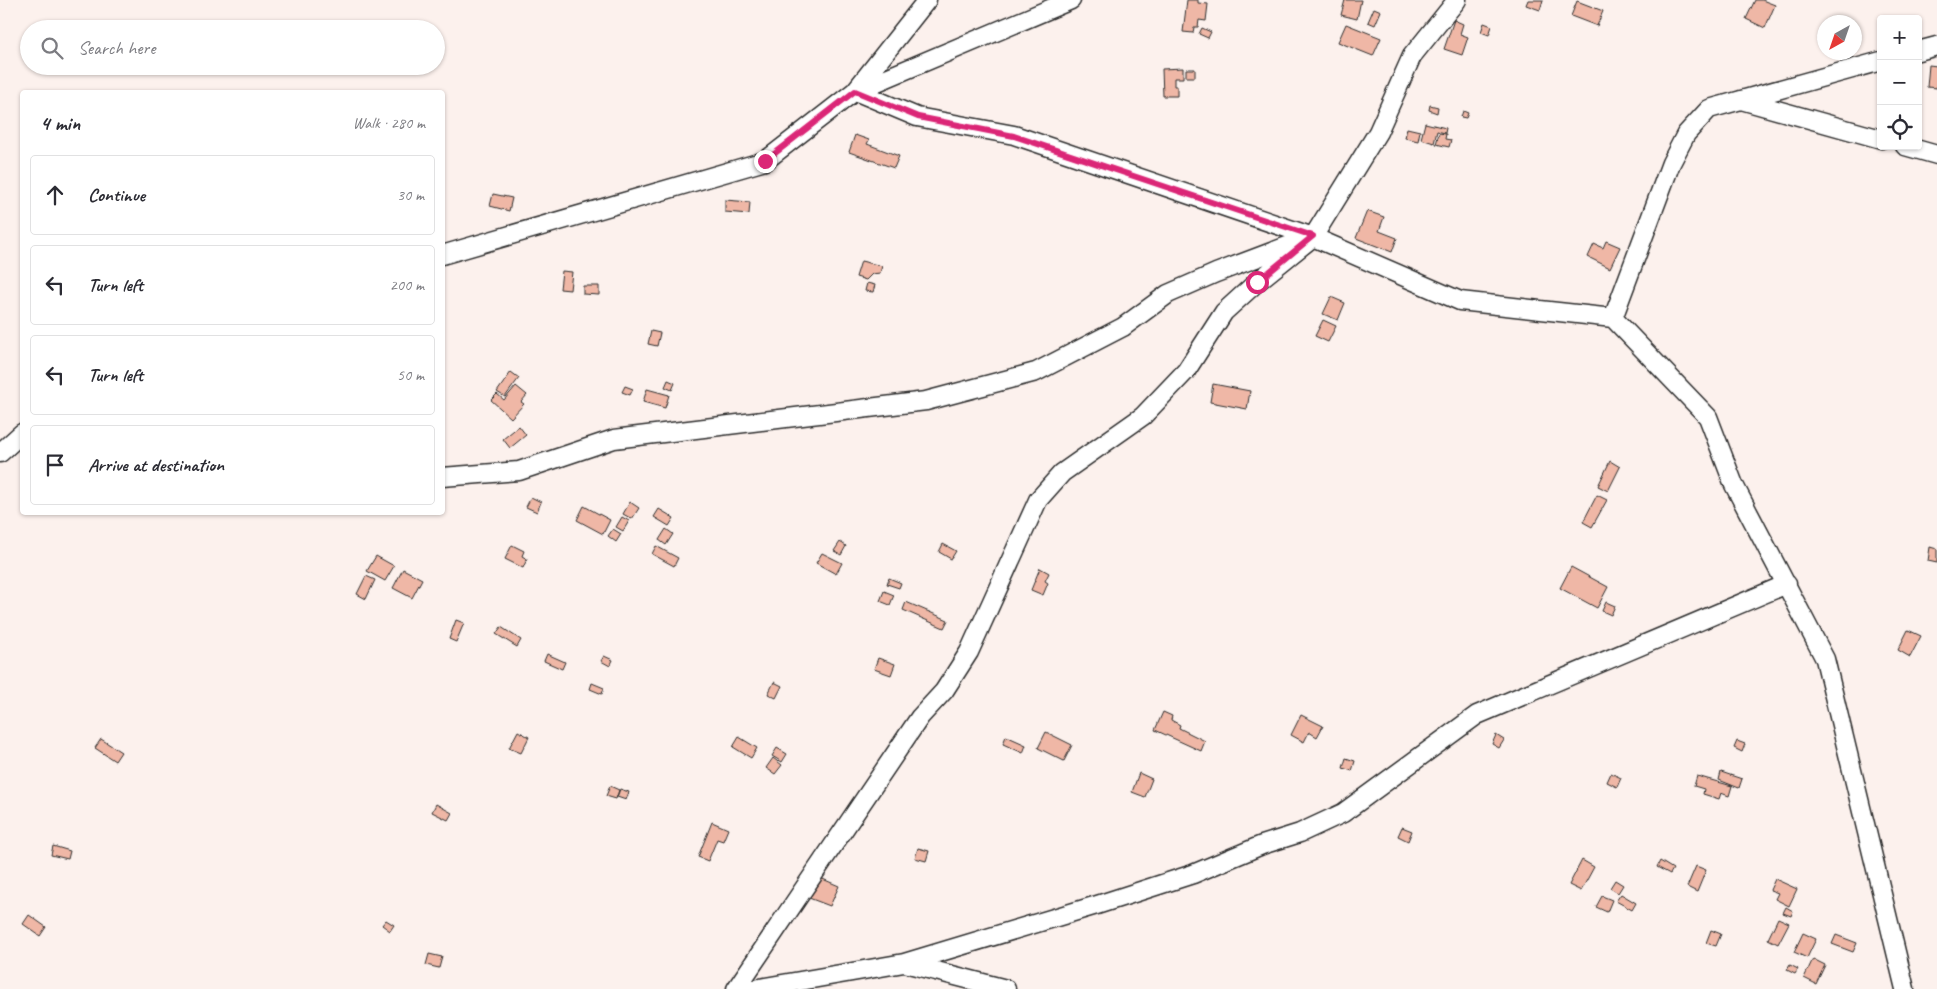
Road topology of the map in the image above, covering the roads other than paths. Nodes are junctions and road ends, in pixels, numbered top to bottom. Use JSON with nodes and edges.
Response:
{"nodes":[{"id":1,"x":927,"y":0,"type":"edge"},
{"id":2,"x":1071,"y":0,"type":"edge"},
{"id":3,"x":1457,"y":0,"type":"edge"},
{"id":4,"x":1937,"y":46,"type":"edge"},
{"id":5,"x":1922,"y":50,"type":"edge"},
{"id":6,"x":1877,"y":62,"type":"edge"},
{"id":7,"x":855,"y":91,"type":"junction"},
{"id":8,"x":1741,"y":100,"type":"junction"},
{"id":9,"x":1877,"y":138,"type":"edge"},
{"id":10,"x":1919,"y":150,"type":"edge"},
{"id":11,"x":1937,"y":155,"type":"edge"},
{"id":12,"x":1313,"y":236,"type":"junction"},
{"id":13,"x":445,"y":254,"type":"edge"},
{"id":14,"x":1612,"y":318,"type":"junction"},
{"id":15,"x":20,"y":435,"type":"edge"},
{"id":16,"x":0,"y":453,"type":"edge"},
{"id":17,"x":445,"y":477,"type":"edge"},
{"id":18,"x":1787,"y":584,"type":"junction"},
{"id":19,"x":904,"y":963,"type":"junction"},
{"id":20,"x":736,"y":989,"type":"edge"},
{"id":21,"x":754,"y":989,"type":"edge"},
{"id":22,"x":1006,"y":989,"type":"edge"},
{"id":23,"x":1905,"y":989,"type":"edge"}],
"edges":[{"from":1,"to":7,"type":"street"},
{"from":2,"to":7,"type":"street"},
{"from":3,"to":12,"type":"street"},
{"from":4,"to":5,"type":"street"},
{"from":6,"to":8,"type":"street"},
{"from":7,"to":12,"type":"street"},
{"from":7,"to":13,"type":"street"},
{"from":8,"to":9,"type":"street"},
{"from":8,"to":14,"type":"street"},
{"from":10,"to":11,"type":"street"},
{"from":12,"to":14,"type":"street"},
{"from":12,"to":17,"type":"street"},
{"from":12,"to":20,"type":"street"},
{"from":14,"to":18,"type":"street"},
{"from":15,"to":16,"type":"street"},
{"from":18,"to":19,"type":"street"},
{"from":18,"to":23,"type":"street"},
{"from":19,"to":21,"type":"street"},
{"from":19,"to":22,"type":"street"}]}
